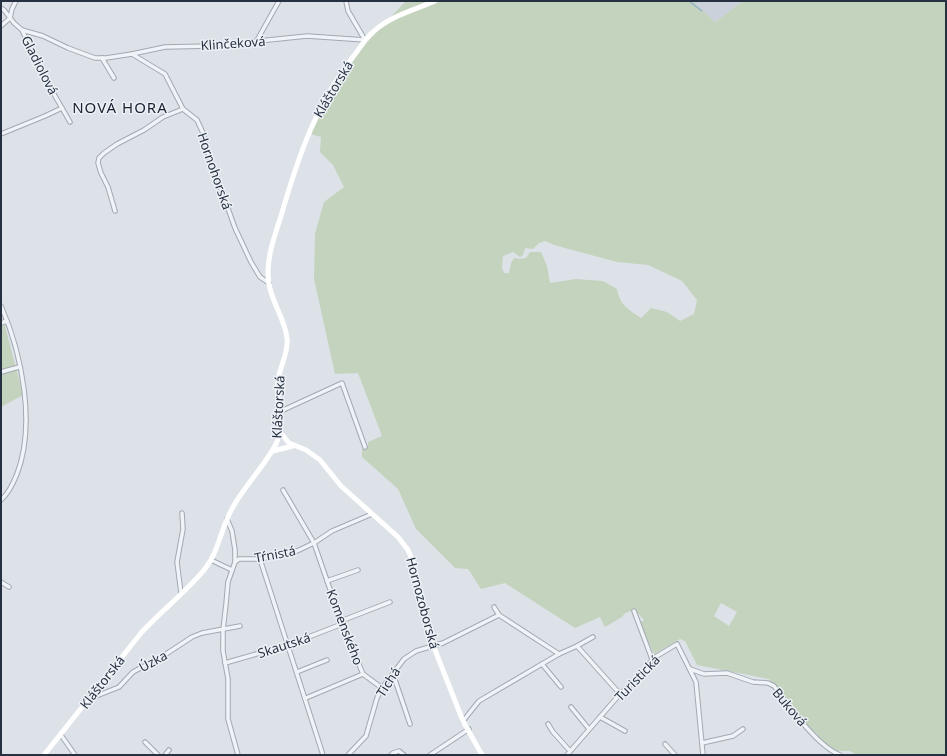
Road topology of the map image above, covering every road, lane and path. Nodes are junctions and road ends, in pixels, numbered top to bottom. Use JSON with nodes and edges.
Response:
{"nodes":[{"id":1,"x":16,"y":1,"type":"edge"},
{"id":2,"x":279,"y":1,"type":"edge"},
{"id":3,"x":346,"y":1,"type":"edge"},
{"id":4,"x":435,"y":1,"type":"edge"},
{"id":5,"x":1,"y":8,"type":"edge"},
{"id":6,"x":10,"y":18,"type":"junction"},
{"id":7,"x":1,"y":26,"type":"edge"},
{"id":8,"x":22,"y":30,"type":"junction"},
{"id":9,"x":365,"y":40,"type":"junction"},
{"id":10,"x":256,"y":42,"type":"junction"},
{"id":11,"x":132,"y":54,"type":"junction"},
{"id":12,"x":102,"y":58,"type":"junction"},
{"id":13,"x":114,"y":78,"type":"dead end"},
{"id":14,"x":62,"y":108,"type":"junction"},
{"id":15,"x":183,"y":109,"type":"junction"},
{"id":16,"x":70,"y":122,"type":"dead end"},
{"id":17,"x":1,"y":134,"type":"edge"},
{"id":18,"x":116,"y":211,"type":"dead end"},
{"id":19,"x":269,"y":284,"type":"junction"},
{"id":20,"x":1,"y":306,"type":"edge"},
{"id":21,"x":7,"y":321,"type":"junction"},
{"id":22,"x":1,"y":323,"type":"edge"},
{"id":23,"x":19,"y":367,"type":"junction"},
{"id":24,"x":1,"y":372,"type":"edge"},
{"id":25,"x":279,"y":412,"type":"junction"},
{"id":26,"x":280,"y":432,"type":"junction"},
{"id":27,"x":293,"y":446,"type":"junction"},
{"id":28,"x":365,"y":447,"type":"dead end"},
{"id":29,"x":273,"y":451,"type":"junction"},
{"id":30,"x":283,"y":490,"type":"dead end"},
{"id":31,"x":1,"y":500,"type":"edge"},
{"id":32,"x":182,"y":513,"type":"dead end"},
{"id":33,"x":372,"y":514,"type":"junction"},
{"id":34,"x":227,"y":518,"type":"junction"},
{"id":35,"x":314,"y":543,"type":"junction"},
{"id":36,"x":260,"y":559,"type":"junction"},
{"id":37,"x":211,"y":560,"type":"junction"},
{"id":38,"x":235,"y":562,"type":"junction"},
{"id":39,"x":232,"y":570,"type":"junction"},
{"id":40,"x":358,"y":570,"type":"dead end"},
{"id":41,"x":327,"y":581,"type":"junction"},
{"id":42,"x":1,"y":582,"type":"edge"},
{"id":43,"x":9,"y":587,"type":"dead end"},
{"id":44,"x":181,"y":592,"type":"junction"},
{"id":45,"x":390,"y":602,"type":"dead end"},
{"id":46,"x":494,"y":607,"type":"dead end"},
{"id":47,"x":634,"y":611,"type":"dead end"},
{"id":48,"x":499,"y":615,"type":"junction"},
{"id":49,"x":342,"y":623,"type":"junction"},
{"id":50,"x":240,"y":626,"type":"dead end"},
{"id":51,"x":223,"y":630,"type":"junction"},
{"id":52,"x":593,"y":637,"type":"dead end"},
{"id":53,"x":288,"y":645,"type":"junction"},
{"id":54,"x":433,"y":645,"type":"junction"},
{"id":55,"x":577,"y":646,"type":"junction"},
{"id":56,"x":559,"y":654,"type":"junction"},
{"id":57,"x":652,"y":659,"type":"junction"},
{"id":58,"x":327,"y":660,"type":"dead end"},
{"id":59,"x":225,"y":663,"type":"junction"},
{"id":60,"x":542,"y":664,"type":"junction"},
{"id":61,"x":690,"y":669,"type":"junction"},
{"id":62,"x":297,"y":672,"type":"junction"},
{"id":63,"x":363,"y":674,"type":"junction"},
{"id":64,"x":393,"y":674,"type":"junction"},
{"id":65,"x":561,"y":687,"type":"dead end"},
{"id":66,"x":382,"y":688,"type":"junction"},
{"id":67,"x":620,"y":694,"type":"junction"},
{"id":68,"x":306,"y":698,"type":"junction"},
{"id":69,"x":88,"y":700,"type":"junction"},
{"id":70,"x":571,"y":707,"type":"dead end"},
{"id":71,"x":600,"y":717,"type":"junction"},
{"id":72,"x":463,"y":721,"type":"junction"},
{"id":73,"x":410,"y":724,"type":"dead end"},
{"id":74,"x":548,"y":724,"type":"dead end"},
{"id":75,"x":468,"y":729,"type":"junction"},
{"id":76,"x":589,"y":729,"type":"junction"},
{"id":77,"x":743,"y":729,"type":"dead end"},
{"id":78,"x":625,"y":731,"type":"dead end"},
{"id":79,"x":61,"y":735,"type":"junction"},
{"id":80,"x":145,"y":742,"type":"dead end"},
{"id":81,"x":665,"y":744,"type":"dead end"},
{"id":82,"x":702,"y":744,"type":"junction"},
{"id":83,"x":169,"y":750,"type":"dead end"},
{"id":84,"x":570,"y":751,"type":"junction"},
{"id":85,"x":834,"y":754,"type":"edge"},
{"id":86,"x":44,"y":755,"type":"edge"},
{"id":87,"x":76,"y":755,"type":"edge"},
{"id":88,"x":158,"y":755,"type":"edge"},
{"id":89,"x":165,"y":755,"type":"edge"},
{"id":90,"x":238,"y":755,"type":"edge"},
{"id":91,"x":324,"y":755,"type":"edge"},
{"id":92,"x":348,"y":755,"type":"edge"},
{"id":93,"x":391,"y":755,"type":"edge"},
{"id":94,"x":404,"y":755,"type":"edge"},
{"id":95,"x":430,"y":755,"type":"edge"},
{"id":96,"x":482,"y":755,"type":"edge"},
{"id":97,"x":567,"y":755,"type":"edge"},
{"id":98,"x":675,"y":755,"type":"edge"},
{"id":99,"x":703,"y":755,"type":"edge"},
{"id":100,"x":840,"y":755,"type":"edge"}],
"edges":[{"from":1,"to":6,"type":"street"},
{"from":2,"to":10,"type":"street"},
{"from":3,"to":9,"type":"street"},
{"from":4,"to":9,"type":"street","name":"Kláštorská"},
{"from":5,"to":6,"type":"street","name":"Klinčeková"},
{"from":6,"to":7,"type":"street"},
{"from":6,"to":8,"type":"street","name":"Klinčeková"},
{"from":8,"to":12,"type":"street","name":"Klinčeková"},
{"from":8,"to":14,"type":"street","name":"Gladiolová"},
{"from":9,"to":10,"type":"street","name":"Klinčeková"},
{"from":9,"to":19,"type":"street","name":"Kláštorská"},
{"from":10,"to":11,"type":"street","name":"Klinčeková"},
{"from":11,"to":12,"type":"street","name":"Klinčeková"},
{"from":11,"to":15,"type":"street","name":"Hornohorská"},
{"from":12,"to":13,"type":"street"},
{"from":14,"to":16,"type":"street","name":"Gladiolová"},
{"from":14,"to":17,"type":"street"},
{"from":15,"to":18,"type":"street"},
{"from":15,"to":19,"type":"street","name":"Hornohorská"},
{"from":19,"to":25,"type":"street","name":"Kláštorská"},
{"from":20,"to":21,"type":"street"},
{"from":21,"to":22,"type":"street"},
{"from":21,"to":23,"type":"street"},
{"from":23,"to":24,"type":"street"},
{"from":23,"to":31,"type":"street"},
{"from":25,"to":26,"type":"street","name":"Kláštorská"},
{"from":25,"to":28,"type":"street"},
{"from":26,"to":27,"type":"street","name":"Hornozoborská"},
{"from":26,"to":29,"type":"street","name":"Kláštorská"},
{"from":27,"to":29,"type":"street"},
{"from":27,"to":33,"type":"street","name":"Hornozoborská"},
{"from":29,"to":34,"type":"street","name":"Kláštorská"},
{"from":30,"to":35,"type":"street","name":"Tŕnistá"},
{"from":32,"to":44,"type":"street"},
{"from":33,"to":35,"type":"street","name":"Tŕnistá"},
{"from":33,"to":54,"type":"street","name":"Hornozoborská"},
{"from":34,"to":37,"type":"street","name":"Kláštorská"},
{"from":34,"to":38,"type":"street"},
{"from":35,"to":36,"type":"street","name":"Tŕnistá"},
{"from":35,"to":41,"type":"street","name":"Komenského"},
{"from":36,"to":38,"type":"street","name":"Tŕnistá"},
{"from":36,"to":53,"type":"street"},
{"from":37,"to":39,"type":"street"},
{"from":37,"to":44,"type":"street","name":"Kláštorská"},
{"from":38,"to":39,"type":"street"},
{"from":39,"to":51,"type":"street"},
{"from":40,"to":41,"type":"street","name":"Komenského"},
{"from":41,"to":49,"type":"street","name":"Komenského"},
{"from":42,"to":43,"type":"street"},
{"from":44,"to":69,"type":"street","name":"Kláštorská"},
{"from":45,"to":49,"type":"street","name":"Skautská"},
{"from":46,"to":48,"type":"street"},
{"from":47,"to":57,"type":"street"},
{"from":48,"to":54,"type":"street","name":"Tichá"},
{"from":48,"to":56,"type":"street"},
{"from":49,"to":53,"type":"street","name":"Skautská"},
{"from":49,"to":63,"type":"street","name":"Komenského"},
{"from":50,"to":51,"type":"street","name":"Úzka"},
{"from":51,"to":59,"type":"street"},
{"from":51,"to":69,"type":"street","name":"Úzka"},
{"from":52,"to":55,"type":"street"},
{"from":53,"to":59,"type":"street","name":"Skautská"},
{"from":53,"to":62,"type":"street"},
{"from":54,"to":64,"type":"street","name":"Tichá"},
{"from":54,"to":72,"type":"street","name":"Hornozoborská"},
{"from":55,"to":56,"type":"street"},
{"from":55,"to":67,"type":"street"},
{"from":56,"to":60,"type":"street"},
{"from":57,"to":61,"type":"street","name":"Turistická"},
{"from":57,"to":67,"type":"street","name":"Turistická"},
{"from":58,"to":62,"type":"street"},
{"from":59,"to":90,"type":"street"},
{"from":60,"to":65,"type":"street"},
{"from":60,"to":72,"type":"street"},
{"from":61,"to":82,"type":"street"},
{"from":61,"to":85,"type":"street","name":"Buková"},
{"from":62,"to":68,"type":"street"},
{"from":63,"to":66,"type":"street","name":"Komenského"},
{"from":63,"to":68,"type":"street"},
{"from":64,"to":66,"type":"street","name":"Tichá"},
{"from":64,"to":73,"type":"street"},
{"from":66,"to":92,"type":"street","name":"Tichá"},
{"from":67,"to":71,"type":"street","name":"Turistická"},
{"from":68,"to":91,"type":"street"},
{"from":69,"to":79,"type":"street","name":"Kláštorská"},
{"from":70,"to":76,"type":"street"},
{"from":71,"to":76,"type":"street","name":"Turistická"},
{"from":71,"to":78,"type":"street"},
{"from":72,"to":75,"type":"street","name":"Hornozoborská"},
{"from":74,"to":84,"type":"street"},
{"from":75,"to":95,"type":"street"},
{"from":75,"to":96,"type":"street","name":"Hornozoborská"},
{"from":76,"to":84,"type":"street","name":"Turistická"},
{"from":77,"to":82,"type":"street"},
{"from":79,"to":86,"type":"street","name":"Kláštorská"},
{"from":79,"to":87,"type":"street"},
{"from":80,"to":88,"type":"street"},
{"from":81,"to":98,"type":"street"},
{"from":82,"to":99,"type":"street"},
{"from":83,"to":89,"type":"street"},
{"from":84,"to":97,"type":"street","name":"Turistická"},
{"from":85,"to":100,"type":"street","name":"Buková"},
{"from":93,"to":94,"type":"street"}]}
